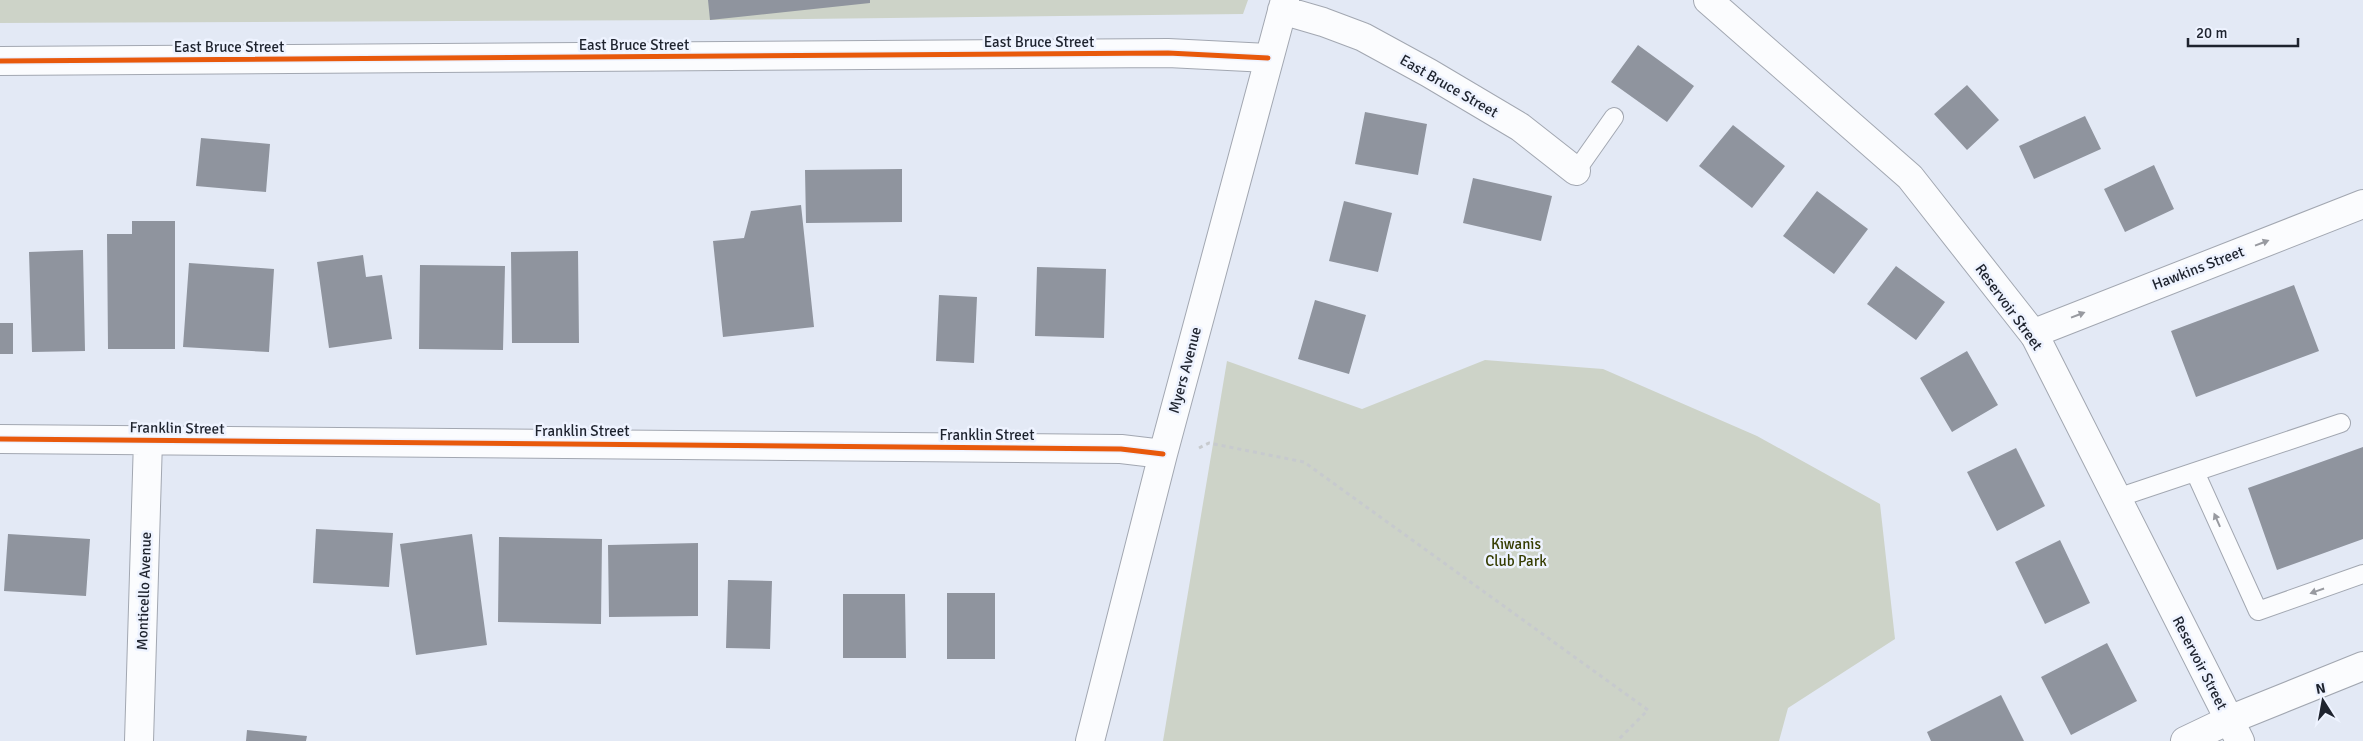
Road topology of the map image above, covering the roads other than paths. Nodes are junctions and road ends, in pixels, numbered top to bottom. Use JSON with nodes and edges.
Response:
{"nodes":[{"id":1,"x":1708,"y":0,"type":"edge"},
{"id":2,"x":1284,"y":5,"type":"edge"},
{"id":3,"x":1268,"y":58,"type":"junction"},
{"id":4,"x":0,"y":61,"type":"edge"},
{"id":5,"x":1614,"y":117,"type":"dead end"},
{"id":6,"x":1576,"y":171,"type":"joint"},
{"id":7,"x":2363,"y":204,"type":"edge"},
{"id":8,"x":2034,"y":336,"type":"junction"},
{"id":9,"x":2341,"y":423,"type":"dead end"},
{"id":10,"x":0,"y":439,"type":"edge"},
{"id":11,"x":148,"y":440,"type":"junction"},
{"id":12,"x":1162,"y":460,"type":"junction"},
{"id":13,"x":2196,"y":472,"type":"junction"},
{"id":14,"x":2117,"y":498,"type":"junction"},
{"id":15,"x":2363,"y":574,"type":"edge"},
{"id":16,"x":2363,"y":666,"type":"edge"},
{"id":17,"x":2234,"y":730,"type":"edge"},
{"id":18,"x":139,"y":741,"type":"edge"},
{"id":19,"x":1090,"y":741,"type":"edge"},
{"id":20,"x":2185,"y":741,"type":"edge"}],
"edges":[{"from":1,"to":8,"type":"street","name":"Reservoir Street"},
{"from":2,"to":3,"type":"street","name":"Myers Avenue"},
{"from":2,"to":6,"type":"street","name":"East Bruce Street"},
{"from":3,"to":4,"type":"street","name":"East Bruce Street"},
{"from":3,"to":12,"type":"street","name":"Myers Avenue"},
{"from":5,"to":6,"type":"lane"},
{"from":8,"to":7,"type":"street","name":"Hawkins Street","one_way":true},
{"from":8,"to":14,"type":"street","name":"Reservoir Street"},
{"from":9,"to":13,"type":"lane"},
{"from":10,"to":11,"type":"street","name":"Franklin Street"},
{"from":11,"to":12,"type":"street","name":"Franklin Street"},
{"from":11,"to":18,"type":"street","name":"Monticello Avenue"},
{"from":12,"to":19,"type":"street","name":"Myers Avenue"},
{"from":13,"to":14,"type":"lane"},
{"from":15,"to":13,"type":"lane","one_way":true},
{"from":14,"to":17,"type":"street","name":"Reservoir Street"},
{"from":16,"to":17,"type":"street"},
{"from":17,"to":20,"type":"street"}]}
